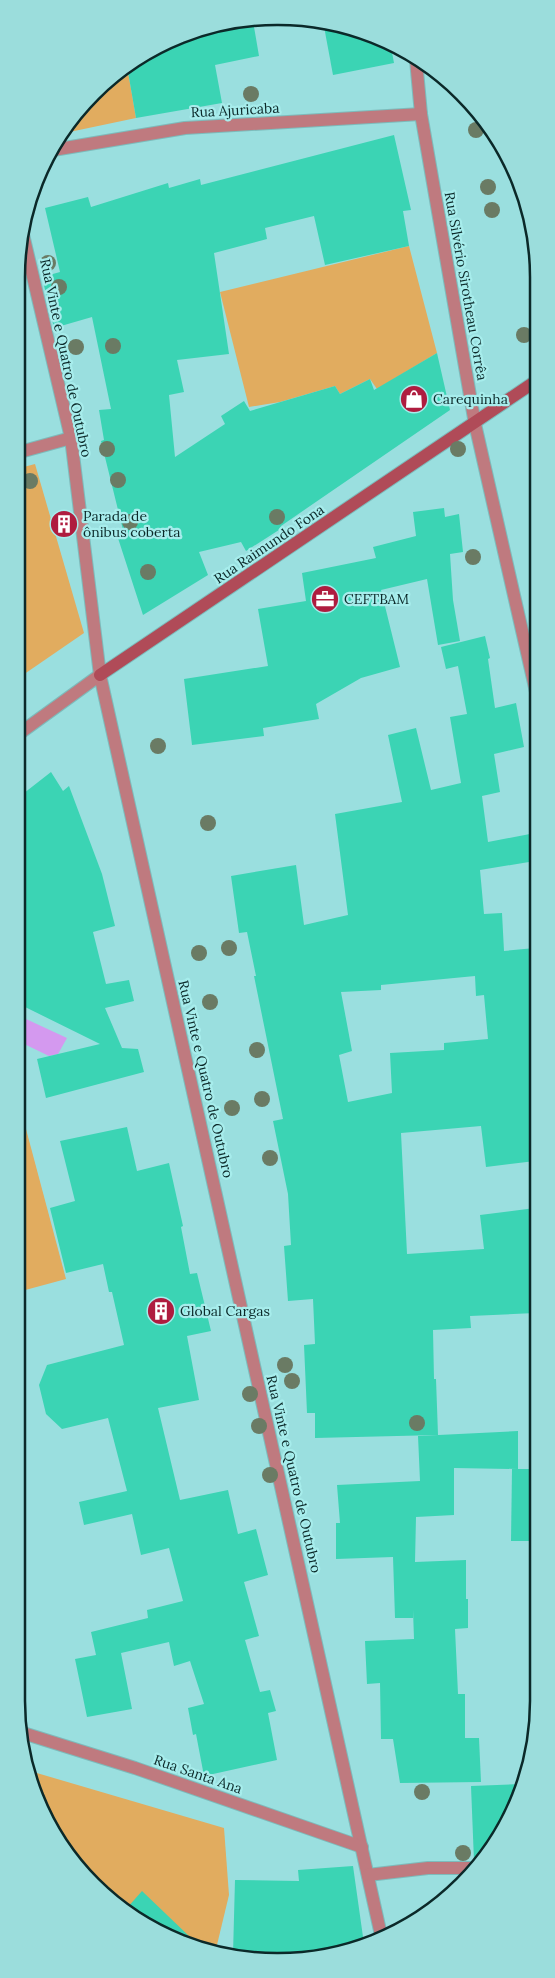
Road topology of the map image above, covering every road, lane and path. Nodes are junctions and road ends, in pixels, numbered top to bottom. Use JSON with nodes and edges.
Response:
{"nodes":[{"id":1,"x":417,"y":67,"type":"edge"},
{"id":2,"x":421,"y":114,"type":"junction"},
{"id":3,"x":60,"y":149,"type":"edge"},
{"id":4,"x":27,"y":247,"type":"edge"},
{"id":5,"x":530,"y":385,"type":"edge"},
{"id":6,"x":475,"y":424,"type":"junction"},
{"id":7,"x":71,"y":438,"type":"junction"},
{"id":8,"x":25,"y":451,"type":"edge"},
{"id":9,"x":530,"y":666,"type":"edge"},
{"id":10,"x":100,"y":675,"type":"junction"},
{"id":11,"x":25,"y":729,"type":"edge"},
{"id":12,"x":27,"y":1733,"type":"edge"},
{"id":13,"x":362,"y":1848,"type":"junction"},
{"id":14,"x":466,"y":1868,"type":"edge"},
{"id":15,"x":368,"y":1875,"type":"junction"},
{"id":16,"x":380,"y":1931,"type":"edge"}],
"edges":[{"from":1,"to":2,"type":"street","name":"Rua Silvério Sirotheau Corrêa"},
{"from":2,"to":3,"type":"street","name":"Rua Ajuricaba"},
{"from":2,"to":6,"type":"street","name":"Rua Silvério Sirotheau Corrêa"},
{"from":4,"to":7,"type":"street","name":"Rua Vinte e Quatro de Outubro"},
{"from":5,"to":6,"type":"street","name":"Rua Raimundo Fona"},
{"from":6,"to":9,"type":"street","name":"Rua Silvério Sirotheau Corrêa"},
{"from":6,"to":10,"type":"street","name":"Rua Raimundo Fona"},
{"from":7,"to":8,"type":"street"},
{"from":7,"to":10,"type":"street","name":"Rua Vinte e Quatro de Outubro"},
{"from":10,"to":11,"type":"street","name":"Rua Raimundo Fona"},
{"from":10,"to":13,"type":"street","name":"Rua Vinte e Quatro de Outubro"},
{"from":12,"to":13,"type":"street","name":"Rua Santa Ana"},
{"from":13,"to":15,"type":"street","name":"Rua Vinte e Quatro de Outubro"},
{"from":14,"to":15,"type":"street"},
{"from":15,"to":16,"type":"street","name":"Rua Vinte e Quatro de Outubro"}]}
